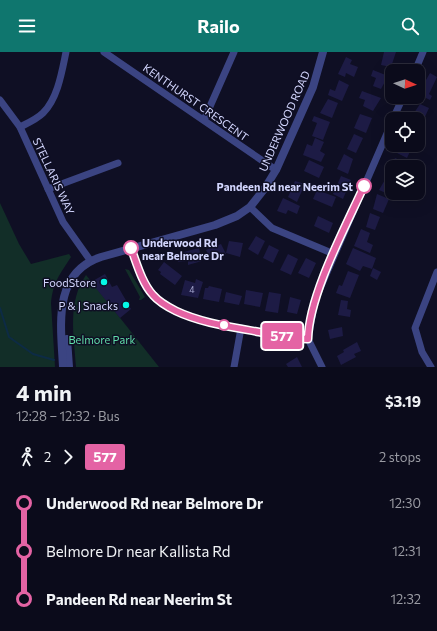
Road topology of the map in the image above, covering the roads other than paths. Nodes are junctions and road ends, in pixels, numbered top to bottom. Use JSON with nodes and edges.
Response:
{"nodes":[{"id":1,"x":66,"y":52,"type":"edge"},
{"id":2,"x":104,"y":52,"type":"edge"},
{"id":3,"x":118,"y":52,"type":"edge"},
{"id":4,"x":234,"y":52,"type":"edge"},
{"id":5,"x":323,"y":52,"type":"edge"},
{"id":6,"x":423,"y":52,"type":"edge"},
{"id":7,"x":116,"y":60,"type":"junction"},
{"id":8,"x":418,"y":64,"type":"edge"},
{"id":9,"x":0,"y":100,"type":"edge"},
{"id":10,"x":204,"y":120,"type":"junction"},
{"id":11,"x":20,"y":127,"type":"junction"},
{"id":12,"x":385,"y":138,"type":"edge"},
{"id":13,"x":118,"y":163,"type":"dead end"},
{"id":14,"x":276,"y":170,"type":"junction"},
{"id":15,"x":48,"y":189,"type":"junction"},
{"id":16,"x":250,"y":207,"type":"junction"},
{"id":17,"x":131,"y":248,"type":"junction"},
{"id":18,"x":334,"y":254,"type":"junction"},
{"id":19,"x":90,"y":260,"type":"junction"},
{"id":20,"x":437,"y":272,"type":"edge"},
{"id":21,"x":63,"y":306,"type":"junction"},
{"id":22,"x":241,"y":328,"type":"junction"},
{"id":23,"x":308,"y":339,"type":"junction"},
{"id":24,"x":63,"y":367,"type":"edge"},
{"id":25,"x":69,"y":367,"type":"edge"},
{"id":26,"x":234,"y":367,"type":"edge"},
{"id":27,"x":322,"y":367,"type":"edge"},
{"id":28,"x":431,"y":367,"type":"edge"}],
"edges":[{"from":1,"to":11,"type":"street"},
{"from":2,"to":7,"type":"street","name":"KENTHURST CRESCENT"},
{"from":3,"to":7,"type":"street"},
{"from":4,"to":10,"type":"street"},
{"from":5,"to":14,"type":"street","name":"UNDERWOOD ROAD"},
{"from":6,"to":8,"type":"street"},
{"from":7,"to":10,"type":"street","name":"KENTHURST CRESCENT"},
{"from":9,"to":11,"type":"street","name":"STELLARIS WAY"},
{"from":10,"to":14,"type":"street","name":"KENTHURST CRESCENT"},
{"from":11,"to":15,"type":"street","name":"STELLARIS WAY"},
{"from":12,"to":18,"type":"street"},
{"from":13,"to":15,"type":"street"},
{"from":14,"to":16,"type":"street","name":"UNDERWOOD ROAD"},
{"from":15,"to":19,"type":"street","name":"STELLARIS WAY"},
{"from":16,"to":17,"type":"street","name":"UNDERWOOD ROAD"},
{"from":16,"to":18,"type":"street"},
{"from":17,"to":19,"type":"street","name":"UNDERWOOD ROAD"},
{"from":17,"to":22,"type":"street"},
{"from":18,"to":23,"type":"street"},
{"from":19,"to":21,"type":"street","name":"UNDERWOOD ROAD"},
{"from":20,"to":28,"type":"street"},
{"from":21,"to":24,"type":"street","name":"UNDERWOOD ROAD"},
{"from":21,"to":25,"type":"street","name":"UNDERWOOD ROAD"},
{"from":22,"to":23,"type":"street"},
{"from":22,"to":26,"type":"street"},
{"from":23,"to":27,"type":"street"}]}
